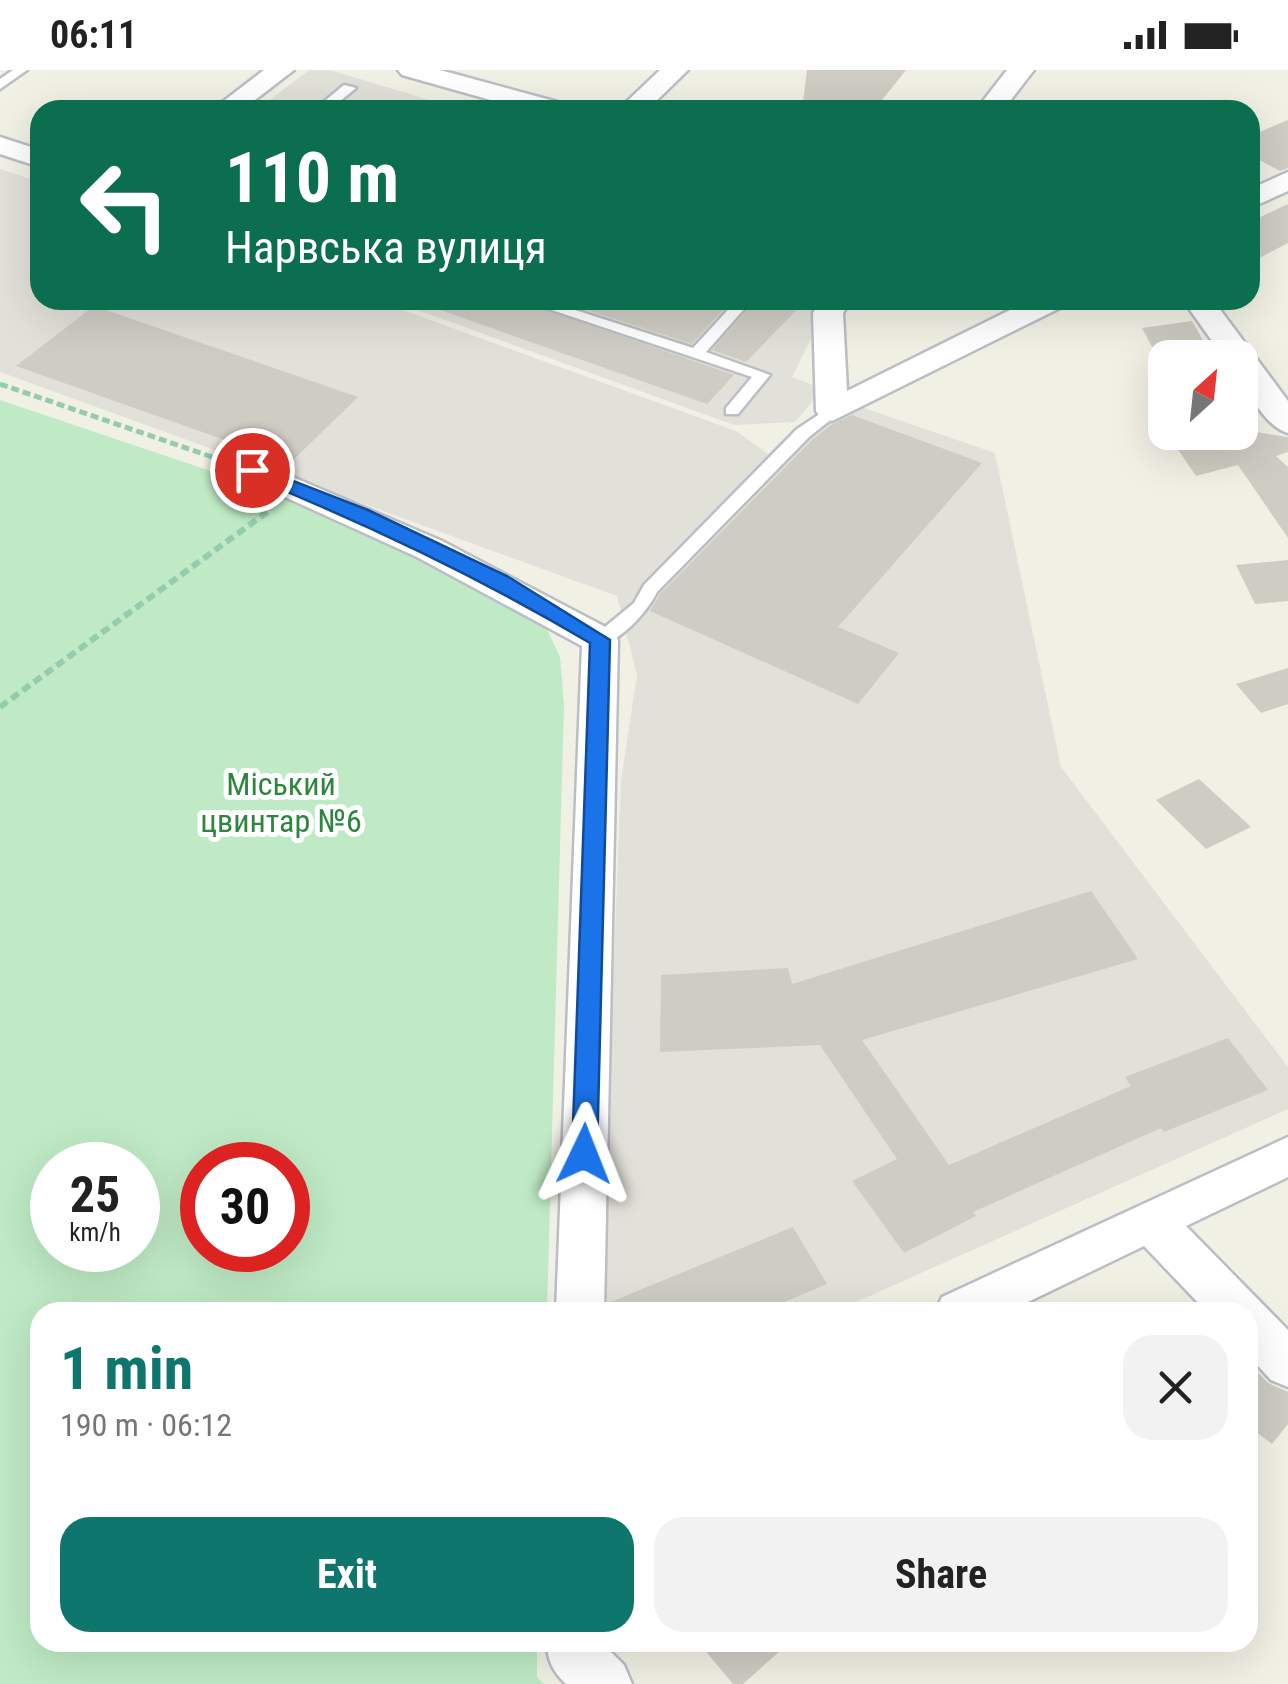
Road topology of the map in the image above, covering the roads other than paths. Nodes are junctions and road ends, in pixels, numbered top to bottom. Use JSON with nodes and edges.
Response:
{"nodes":[{"id":1,"x":21,"y":70,"type":"edge"},
{"id":2,"x":411,"y":70,"type":"edge"},
{"id":3,"x":676,"y":70,"type":"edge"},
{"id":4,"x":1021,"y":70,"type":"edge"},
{"id":5,"x":275,"y":71,"type":"edge"},
{"id":6,"x":0,"y":85,"type":"edge"},
{"id":7,"x":349,"y":88,"type":"dead end"},
{"id":8,"x":238,"y":100,"type":"edge"},
{"id":9,"x":334,"y":100,"type":"edge"},
{"id":10,"x":520,"y":100,"type":"edge"},
{"id":11,"x":642,"y":100,"type":"edge"},
{"id":12,"x":997,"y":100,"type":"edge"},
{"id":13,"x":0,"y":145,"type":"edge"},
{"id":14,"x":30,"y":155,"type":"edge"},
{"id":15,"x":1288,"y":180,"type":"edge"},
{"id":16,"x":1260,"y":195,"type":"edge"},
{"id":17,"x":560,"y":310,"type":"edge"},
{"id":18,"x":736,"y":310,"type":"edge"},
{"id":19,"x":829,"y":310,"type":"edge"},
{"id":20,"x":1032,"y":310,"type":"edge"},
{"id":21,"x":1205,"y":310,"type":"edge"},
{"id":22,"x":696,"y":354,"type":"junction"},
{"id":23,"x":732,"y":411,"type":"dead end"},
{"id":24,"x":832,"y":411,"type":"junction"},
{"id":25,"x":1288,"y":424,"type":"edge"},
{"id":26,"x":252,"y":470,"type":"road end"},
{"id":27,"x":600,"y":640,"type":"junction"},
{"id":28,"x":1288,"y":1156,"type":"edge"},
{"id":29,"x":1151,"y":1222,"type":"junction"},
{"id":30,"x":580,"y":1302,"type":"edge"},
{"id":31,"x":981,"y":1302,"type":"edge"},
{"id":32,"x":1228,"y":1302,"type":"edge"},
{"id":33,"x":1258,"y":1332,"type":"edge"},
{"id":34,"x":1288,"y":1364,"type":"edge"},
{"id":35,"x":574,"y":1652,"type":"edge"},
{"id":36,"x":605,"y":1684,"type":"edge"}],
"edges":[{"from":1,"to":6,"type":"lane"},
{"from":2,"to":10,"type":"street"},
{"from":3,"to":11,"type":"street"},
{"from":4,"to":12,"type":"street"},
{"from":5,"to":8,"type":"street"},
{"from":7,"to":9,"type":"lane"},
{"from":13,"to":14,"type":"street"},
{"from":15,"to":16,"type":"street"},
{"from":17,"to":22,"type":"lane"},
{"from":18,"to":22,"type":"lane"},
{"from":19,"to":24,"type":"street"},
{"from":20,"to":24,"type":"street"},
{"from":21,"to":25,"type":"street"},
{"from":22,"to":23,"type":"lane"},
{"from":24,"to":27,"type":"lane"},
{"from":26,"to":27,"type":"street"},
{"from":27,"to":30,"type":"street"},
{"from":28,"to":29,"type":"street"},
{"from":29,"to":31,"type":"street"},
{"from":29,"to":32,"type":"street"},
{"from":33,"to":34,"type":"street"},
{"from":35,"to":36,"type":"street"}]}
